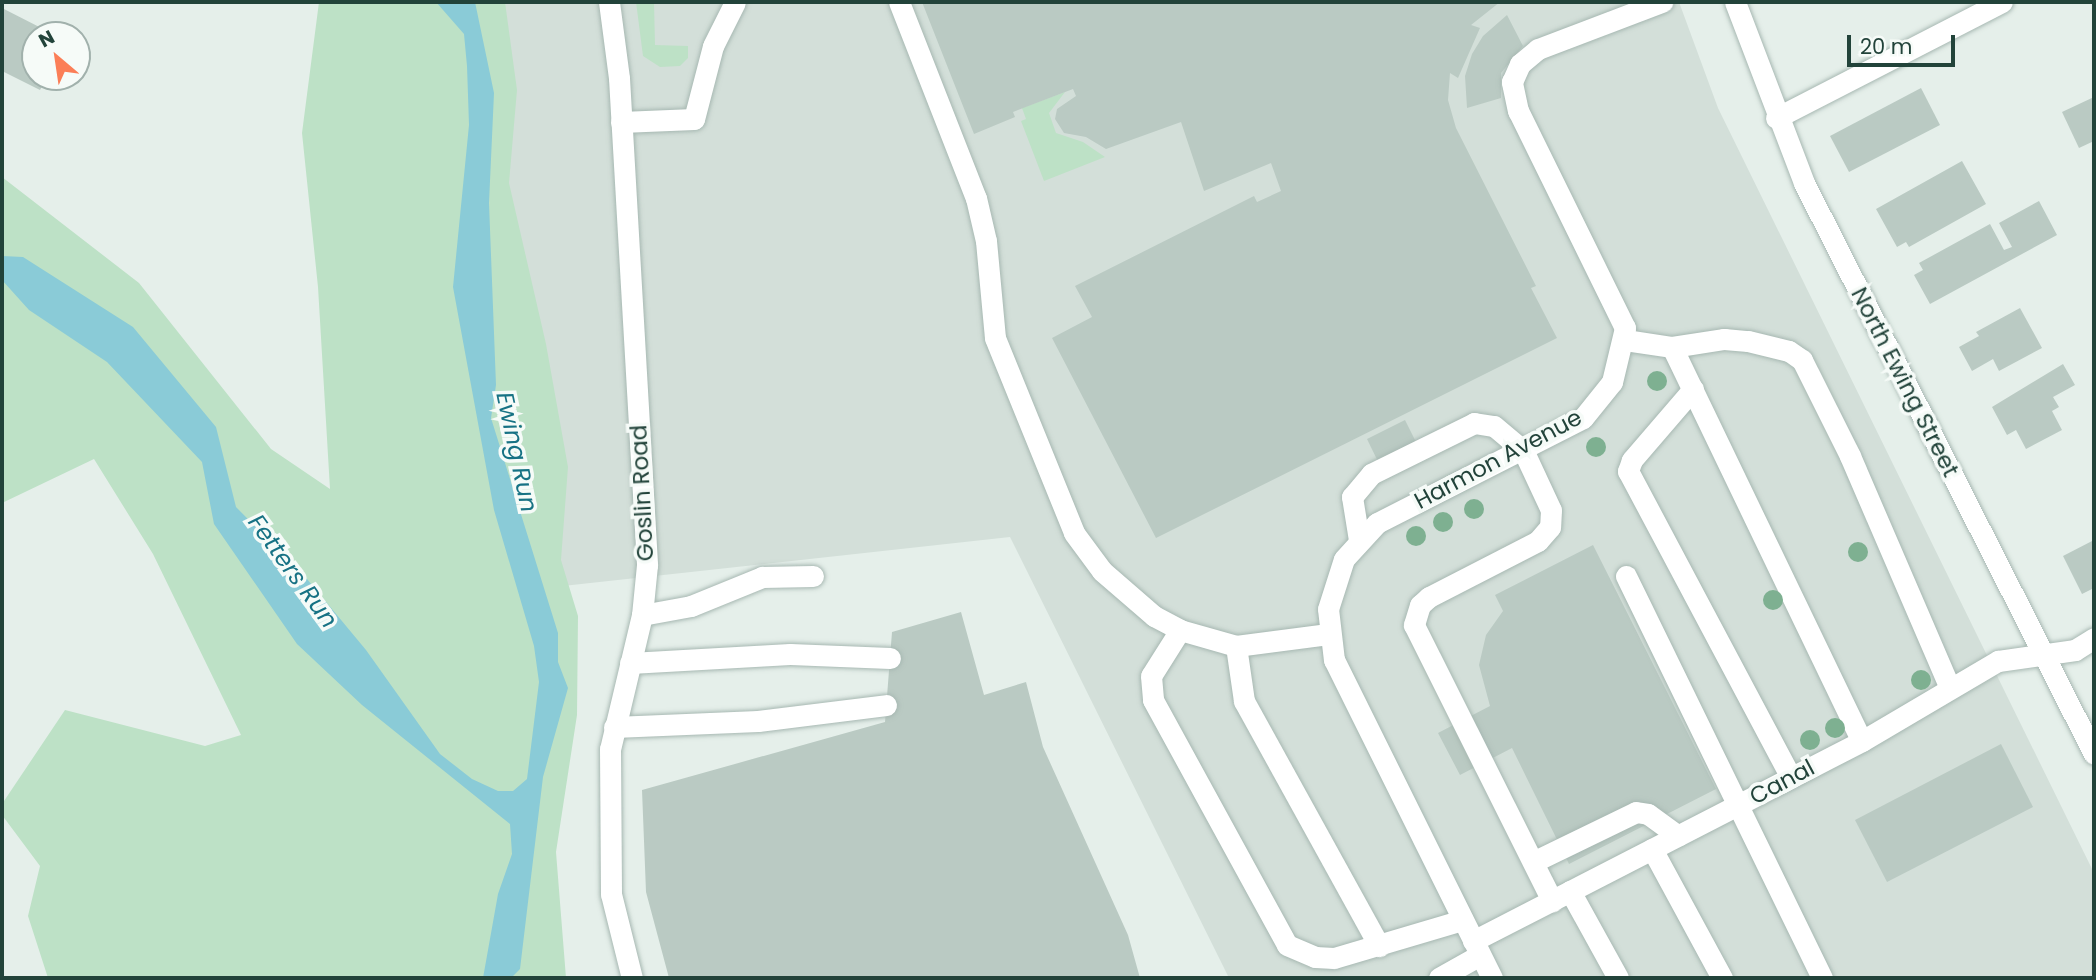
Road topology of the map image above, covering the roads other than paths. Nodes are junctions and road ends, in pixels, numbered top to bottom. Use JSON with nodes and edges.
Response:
{"nodes":[{"id":1,"x":609,"y":2,"type":"edge"},
{"id":2,"x":735,"y":2,"type":"edge"},
{"id":3,"x":899,"y":2,"type":"edge"},
{"id":4,"x":1662,"y":2,"type":"edge"},
{"id":5,"x":1735,"y":2,"type":"edge"},
{"id":6,"x":2003,"y":2,"type":"edge"},
{"id":7,"x":1776,"y":118,"type":"junction"},
{"id":8,"x":621,"y":121,"type":"junction"},
{"id":9,"x":1625,"y":340,"type":"junction"},
{"id":10,"x":1672,"y":347,"type":"junction"},
{"id":11,"x":1693,"y":389,"type":"junction"},
{"id":12,"x":1523,"y":450,"type":"junction"},
{"id":13,"x":1359,"y":540,"type":"junction"},
{"id":14,"x":813,"y":576,"type":"dead end"},
{"id":15,"x":1626,"y":576,"type":"dead end"},
{"id":16,"x":642,"y":615,"type":"junction"},
{"id":17,"x":1180,"y":630,"type":"junction"},
{"id":18,"x":1328,"y":634,"type":"junction"},
{"id":19,"x":2094,"y":638,"type":"edge"},
{"id":20,"x":1236,"y":646,"type":"junction"},
{"id":21,"x":2044,"y":657,"type":"junction"},
{"id":22,"x":890,"y":658,"type":"dead end"},
{"id":23,"x":630,"y":663,"type":"junction"},
{"id":24,"x":1949,"y":686,"type":"junction"},
{"id":25,"x":886,"y":705,"type":"dead end"},
{"id":26,"x":614,"y":727,"type":"junction"},
{"id":27,"x":1862,"y":741,"type":"junction"},
{"id":28,"x":2094,"y":754,"type":"edge"},
{"id":29,"x":1791,"y":777,"type":"junction"},
{"id":30,"x":1738,"y":805,"type":"junction"},
{"id":31,"x":1678,"y":836,"type":"junction"},
{"id":32,"x":1652,"y":849,"type":"junction"},
{"id":33,"x":1533,"y":862,"type":"junction"},
{"id":34,"x":1561,"y":896,"type":"junction"},
{"id":35,"x":1462,"y":920,"type":"junction"},
{"id":36,"x":1379,"y":946,"type":"junction"},
{"id":37,"x":1476,"y":948,"type":"junction"},
{"id":38,"x":632,"y":978,"type":"edge"},
{"id":39,"x":1439,"y":978,"type":"edge"},
{"id":40,"x":1492,"y":978,"type":"edge"},
{"id":41,"x":1618,"y":978,"type":"edge"},
{"id":42,"x":1722,"y":978,"type":"edge"},
{"id":43,"x":1822,"y":978,"type":"edge"}],
"edges":[{"from":1,"to":8,"type":"street","name":"Goslin Road"},
{"from":2,"to":8,"type":"street"},
{"from":3,"to":17,"type":"street"},
{"from":4,"to":9,"type":"street"},
{"from":5,"to":7,"type":"street","name":"North Ewing Street"},
{"from":6,"to":7,"type":"street"},
{"from":7,"to":21,"type":"street","name":"North Ewing Street"},
{"from":8,"to":16,"type":"street","name":"Goslin Road"},
{"from":9,"to":10,"type":"street"},
{"from":9,"to":12,"type":"street","name":"Harmon Avenue"},
{"from":10,"to":11,"type":"street"},
{"from":10,"to":24,"type":"street"},
{"from":11,"to":27,"type":"street"},
{"from":11,"to":29,"type":"street"},
{"from":12,"to":13,"type":"street","name":"Harmon Avenue"},
{"from":12,"to":13,"type":"street"},
{"from":12,"to":33,"type":"street"},
{"from":13,"to":18,"type":"street","name":"Harmon Avenue"},
{"from":14,"to":16,"type":"street"},
{"from":15,"to":30,"type":"street"},
{"from":16,"to":23,"type":"street","name":"Goslin Road"},
{"from":17,"to":20,"type":"street"},
{"from":17,"to":36,"type":"street"},
{"from":18,"to":20,"type":"street"},
{"from":18,"to":35,"type":"street","name":"Harmon Avenue"},
{"from":19,"to":21,"type":"street","name":"Canal"},
{"from":20,"to":36,"type":"street"},
{"from":21,"to":24,"type":"street","name":"Canal"},
{"from":21,"to":28,"type":"street","name":"North Ewing Street"},
{"from":22,"to":23,"type":"street"},
{"from":23,"to":26,"type":"street","name":"Goslin Road"},
{"from":24,"to":27,"type":"street","name":"Canal"},
{"from":25,"to":26,"type":"street"},
{"from":26,"to":38,"type":"street","name":"Goslin Road"},
{"from":27,"to":29,"type":"street","name":"Canal"},
{"from":29,"to":30,"type":"street","name":"Canal"},
{"from":30,"to":31,"type":"street","name":"Canal"},
{"from":30,"to":43,"type":"street"},
{"from":31,"to":32,"type":"street","name":"Canal"},
{"from":31,"to":33,"type":"street"},
{"from":32,"to":34,"type":"street","name":"Canal"},
{"from":32,"to":42,"type":"street"},
{"from":33,"to":34,"type":"street"},
{"from":34,"to":37,"type":"street","name":"Canal"},
{"from":34,"to":41,"type":"street"},
{"from":35,"to":36,"type":"street"},
{"from":35,"to":37,"type":"street","name":"Harmon Avenue"},
{"from":37,"to":39,"type":"street","name":"Canal"},
{"from":37,"to":40,"type":"street","name":"Harmon Avenue"}]}
